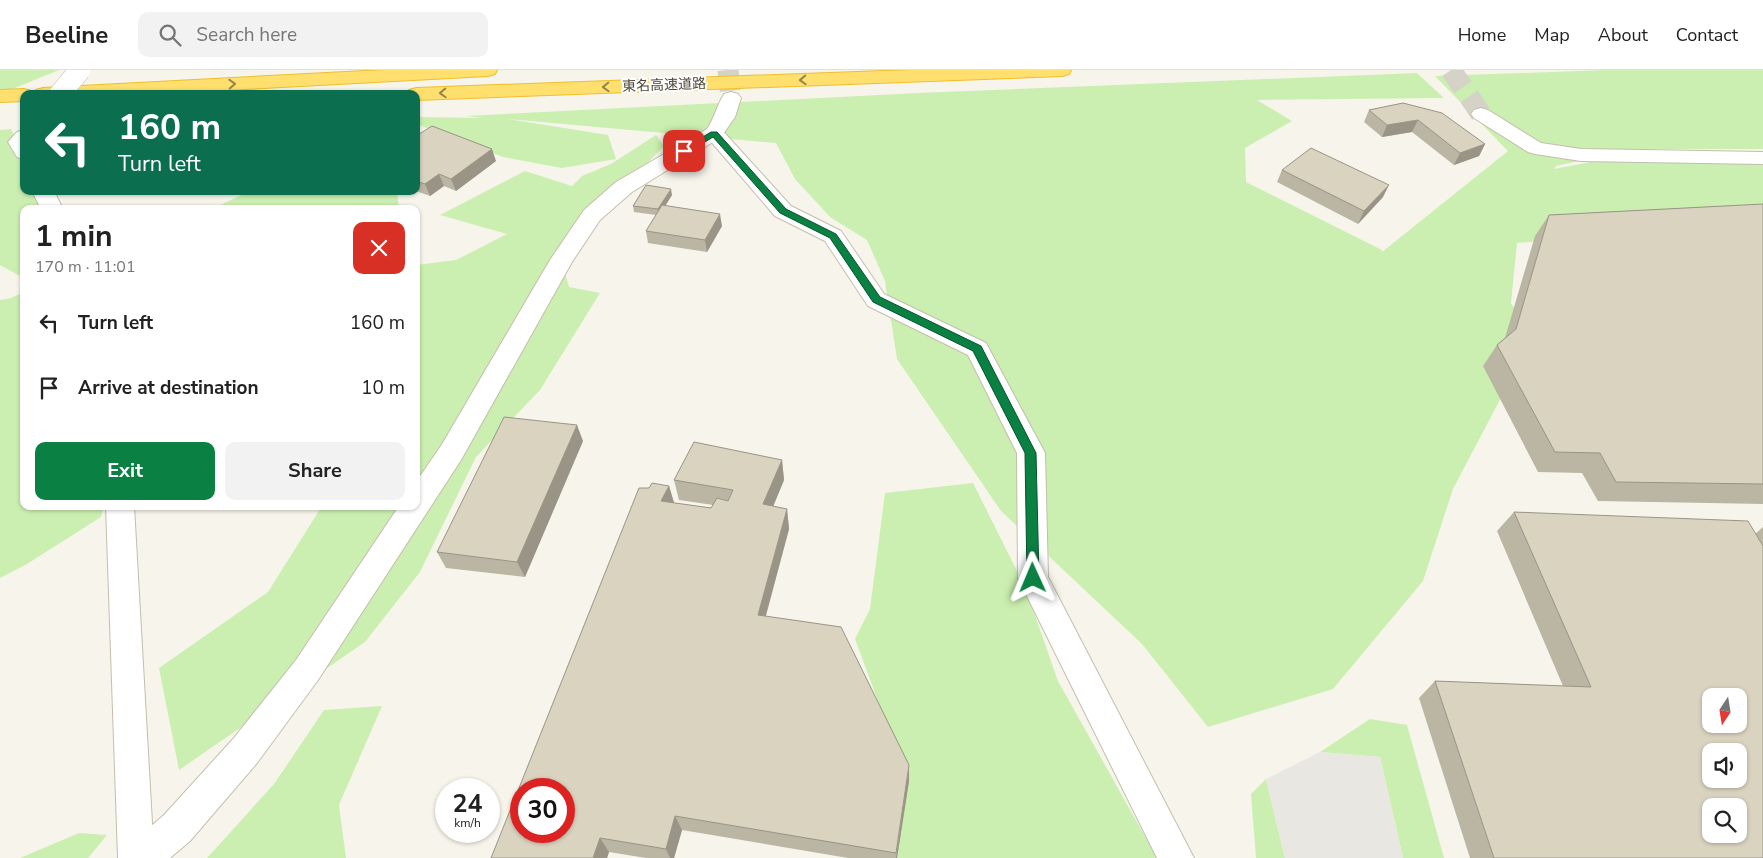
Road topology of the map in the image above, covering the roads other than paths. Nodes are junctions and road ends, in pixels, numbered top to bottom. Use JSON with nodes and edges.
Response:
{"nodes":[{"id":1,"x":80,"y":70,"type":"edge"},
{"id":2,"x":488,"y":70,"type":"edge"},
{"id":3,"x":1062,"y":70,"type":"edge"},
{"id":4,"x":63,"y":90,"type":"edge"},
{"id":5,"x":117,"y":90,"type":"edge"},
{"id":6,"x":420,"y":94,"type":"edge"},
{"id":7,"x":20,"y":95,"type":"edge"},
{"id":8,"x":0,"y":96,"type":"edge"},
{"id":9,"x":731,"y":98,"type":"tunnel mouth"},
{"id":10,"x":20,"y":113,"type":"edge"},
{"id":11,"x":0,"y":114,"type":"edge"},
{"id":12,"x":1481,"y":114,"type":"tunnel mouth"},
{"id":13,"x":714,"y":133,"type":"junction"},
{"id":14,"x":1763,"y":158,"type":"edge"},
{"id":15,"x":420,"y":500,"type":"edge"},
{"id":16,"x":120,"y":510,"type":"edge"},
{"id":17,"x":413,"y":510,"type":"edge"},
{"id":18,"x":136,"y":858,"type":"edge"},
{"id":19,"x":142,"y":858,"type":"edge"},
{"id":20,"x":1176,"y":858,"type":"edge"}],
"edges":[{"from":1,"to":4,"type":"street","bridge":true},
{"from":5,"to":2,"type":"highway","one_way":true},
{"from":3,"to":6,"type":"highway","name":"東名高速道路","one_way":true},
{"from":7,"to":8,"type":"highway"},
{"from":9,"to":13,"type":"street"},
{"from":10,"to":11,"type":"highway"},
{"from":12,"to":14,"type":"street"},
{"from":13,"to":15,"type":"street"},
{"from":13,"to":20,"type":"street"},
{"from":16,"to":18,"type":"street"},
{"from":17,"to":19,"type":"street"}]}
